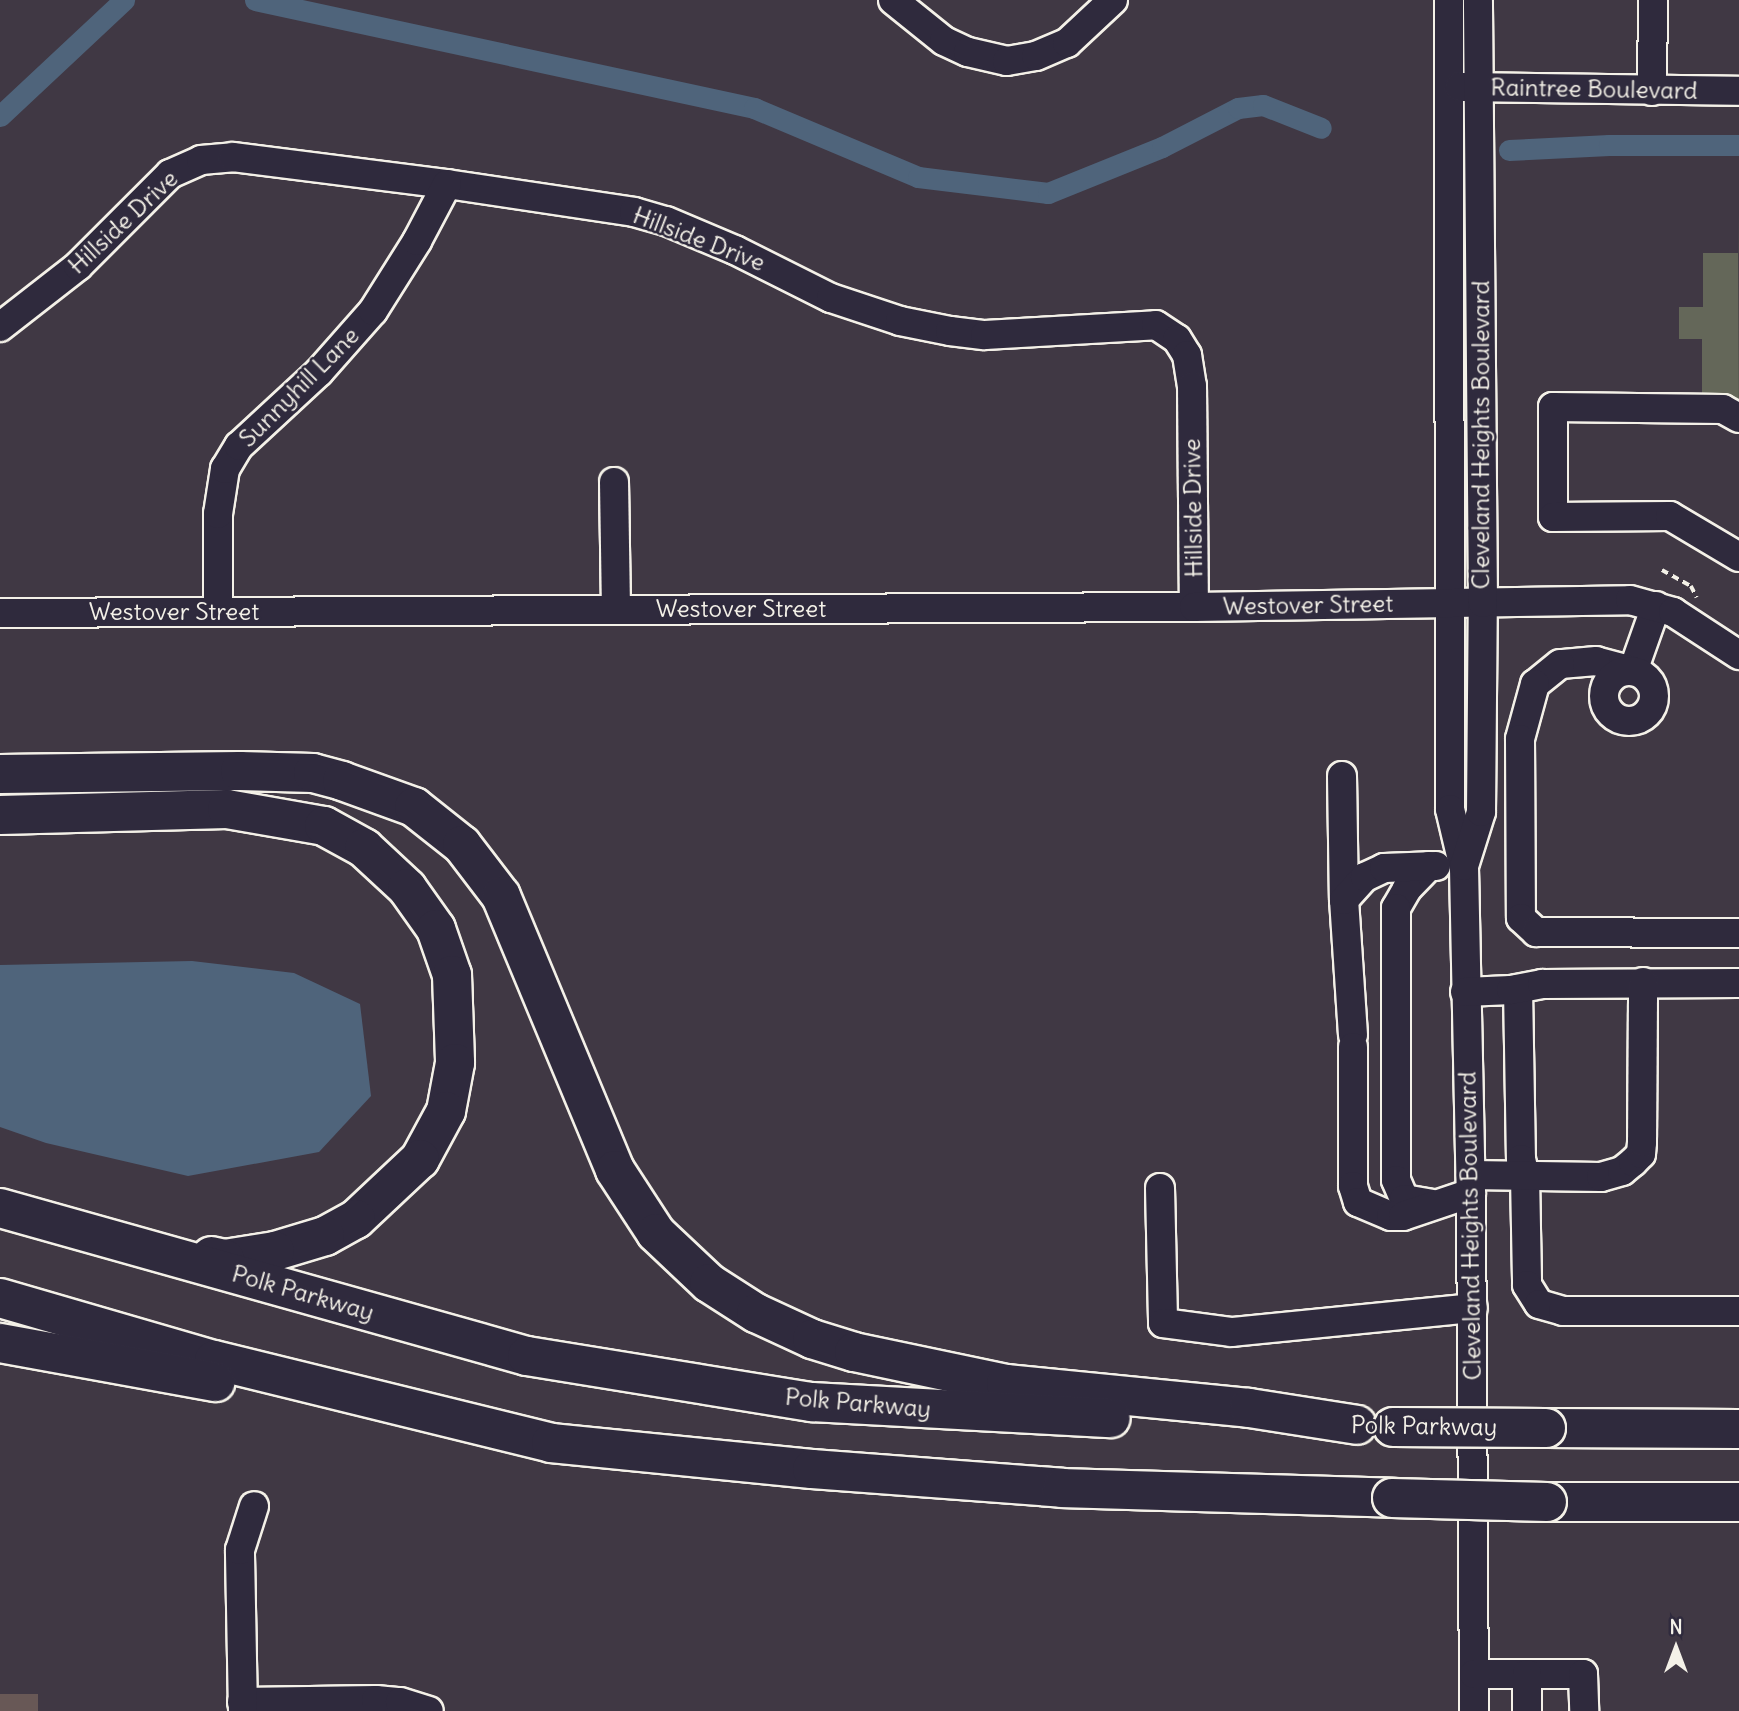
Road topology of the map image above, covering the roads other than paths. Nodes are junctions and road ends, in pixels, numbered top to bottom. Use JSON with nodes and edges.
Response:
{"nodes":[{"id":1,"x":893,"y":0,"type":"edge"},
{"id":2,"x":1114,"y":0,"type":"edge"},
{"id":3,"x":1449,"y":0,"type":"edge"},
{"id":4,"x":1478,"y":0,"type":"edge"},
{"id":5,"x":1653,"y":0,"type":"edge"},
{"id":6,"x":1450,"y":86,"type":"junction"},
{"id":7,"x":1478,"y":87,"type":"junction"},
{"id":8,"x":1652,"y":91,"type":"junction"},
{"id":9,"x":1739,"y":91,"type":"edge"},
{"id":10,"x":447,"y":184,"type":"junction"},
{"id":11,"x":0,"y":327,"type":"edge"},
{"id":12,"x":1739,"y":418,"type":"edge"},
{"id":13,"x":614,"y":482,"type":"dead end"},
{"id":14,"x":1739,"y":557,"type":"edge"},
{"id":15,"x":1483,"y":603,"type":"junction"},
{"id":16,"x":1451,"y":604,"type":"junction"},
{"id":17,"x":1656,"y":606,"type":"junction"},
{"id":18,"x":1194,"y":607,"type":"junction"},
{"id":19,"x":616,"y":609,"type":"junction"},
{"id":20,"x":218,"y":611,"type":"junction"},
{"id":21,"x":0,"y":613,"type":"edge"},
{"id":22,"x":1739,"y":655,"type":"edge"},
{"id":23,"x":0,"y":774,"type":"edge"},
{"id":24,"x":1342,"y":776,"type":"dead end"},
{"id":25,"x":0,"y":816,"type":"edge"},
{"id":26,"x":1429,"y":866,"type":"junction"},
{"id":27,"x":1464,"y":868,"type":"junction"},
{"id":28,"x":1344,"y":900,"type":"junction"},
{"id":29,"x":1739,"y":933,"type":"edge"},
{"id":30,"x":1643,"y":982,"type":"junction"},
{"id":31,"x":1739,"y":983,"type":"edge"},
{"id":32,"x":1517,"y":989,"type":"junction"},
{"id":33,"x":1465,"y":992,"type":"junction"},
{"id":34,"x":1525,"y":1176,"type":"junction"},
{"id":35,"x":1471,"y":1184,"type":"junction"},
{"id":36,"x":1160,"y":1188,"type":"dead end"},
{"id":37,"x":1432,"y":1204,"type":"junction"},
{"id":38,"x":9,"y":1211,"type":"edge"},
{"id":39,"x":0,"y":1298,"type":"edge"},
{"id":40,"x":1473,"y":1308,"type":"junction"},
{"id":41,"x":1739,"y":1311,"type":"edge"},
{"id":42,"x":0,"y":1343,"type":"edge"},
{"id":43,"x":1375,"y":1426,"type":"junction"},
{"id":44,"x":1739,"y":1429,"type":"edge"},
{"id":45,"x":551,"y":1443,"type":"junction"},
{"id":46,"x":1739,"y":1502,"type":"edge"},
{"id":47,"x":254,"y":1506,"type":"dead end"},
{"id":48,"x":1474,"y":1674,"type":"junction"},
{"id":49,"x":1527,"y":1674,"type":"junction"},
{"id":50,"x":242,"y":1706,"type":"edge"},
{"id":51,"x":429,"y":1711,"type":"edge"},
{"id":52,"x":1474,"y":1711,"type":"edge"},
{"id":53,"x":1527,"y":1711,"type":"edge"},
{"id":54,"x":1584,"y":1711,"type":"edge"}],
"edges":[{"from":1,"to":2,"type":"street"},
{"from":3,"to":6,"type":"street","name":"Cleveland Heights Boulevard"},
{"from":4,"to":7,"type":"street","name":"Cleveland Heights Boulevard"},
{"from":5,"to":8,"type":"street"},
{"from":6,"to":7,"type":"street","name":"Raintree Boulevard"},
{"from":6,"to":16,"type":"street","name":"Cleveland Heights Boulevard"},
{"from":7,"to":8,"type":"street","name":"Raintree Boulevard"},
{"from":7,"to":15,"type":"street","name":"Cleveland Heights Boulevard"},
{"from":8,"to":9,"type":"street","name":"Raintree Boulevard"},
{"from":10,"to":11,"type":"street","name":"Hillside Drive"},
{"from":10,"to":18,"type":"street","name":"Hillside Drive"},
{"from":10,"to":20,"type":"street","name":"Sunnyhill Lane"},
{"from":12,"to":14,"type":"street"},
{"from":13,"to":19,"type":"street"},
{"from":15,"to":16,"type":"street","name":"Westover Street"},
{"from":15,"to":17,"type":"street","name":"Westover Street"},
{"from":15,"to":27,"type":"street","name":"Cleveland Heights Boulevard"},
{"from":16,"to":18,"type":"street","name":"Westover Street"},
{"from":16,"to":27,"type":"street","name":"Cleveland Heights Boulevard"},
{"from":17,"to":22,"type":"street","name":"Westover Street"},
{"from":17,"to":29,"type":"street"},
{"from":18,"to":19,"type":"street","name":"Westover Street"},
{"from":19,"to":20,"type":"street","name":"Westover Street"},
{"from":20,"to":21,"type":"street","name":"Westover Street"},
{"from":23,"to":43,"type":"highway"},
{"from":24,"to":28,"type":"street"},
{"from":25,"to":38,"type":"highway"},
{"from":26,"to":27,"type":"street"},
{"from":26,"to":28,"type":"street"},
{"from":26,"to":37,"type":"street"},
{"from":27,"to":33,"type":"street","name":"Cleveland Heights Boulevard"},
{"from":28,"to":37,"type":"street"},
{"from":30,"to":31,"type":"street"},
{"from":30,"to":32,"type":"street"},
{"from":30,"to":34,"type":"street"},
{"from":32,"to":33,"type":"street"},
{"from":32,"to":34,"type":"street"},
{"from":33,"to":35,"type":"street","name":"Cleveland Heights Boulevard"},
{"from":34,"to":35,"type":"street"},
{"from":34,"to":41,"type":"street"},
{"from":35,"to":37,"type":"street"},
{"from":35,"to":40,"type":"street","name":"Cleveland Heights Boulevard"},
{"from":36,"to":40,"type":"street"},
{"from":38,"to":43,"type":"highway","name":"Polk Parkway"},
{"from":39,"to":45,"type":"highway"},
{"from":40,"to":48,"type":"street","name":"Cleveland Heights Boulevard"},
{"from":42,"to":45,"type":"highway"},
{"from":43,"to":44,"type":"highway","name":"Polk Parkway","bridge":true},
{"from":45,"to":46,"type":"highway","bridge":true},
{"from":47,"to":50,"type":"street"},
{"from":48,"to":49,"type":"street"},
{"from":48,"to":52,"type":"street","name":"Cleveland Heights Boulevard"},
{"from":49,"to":53,"type":"street"},
{"from":49,"to":54,"type":"street"},
{"from":50,"to":51,"type":"street"}]}
